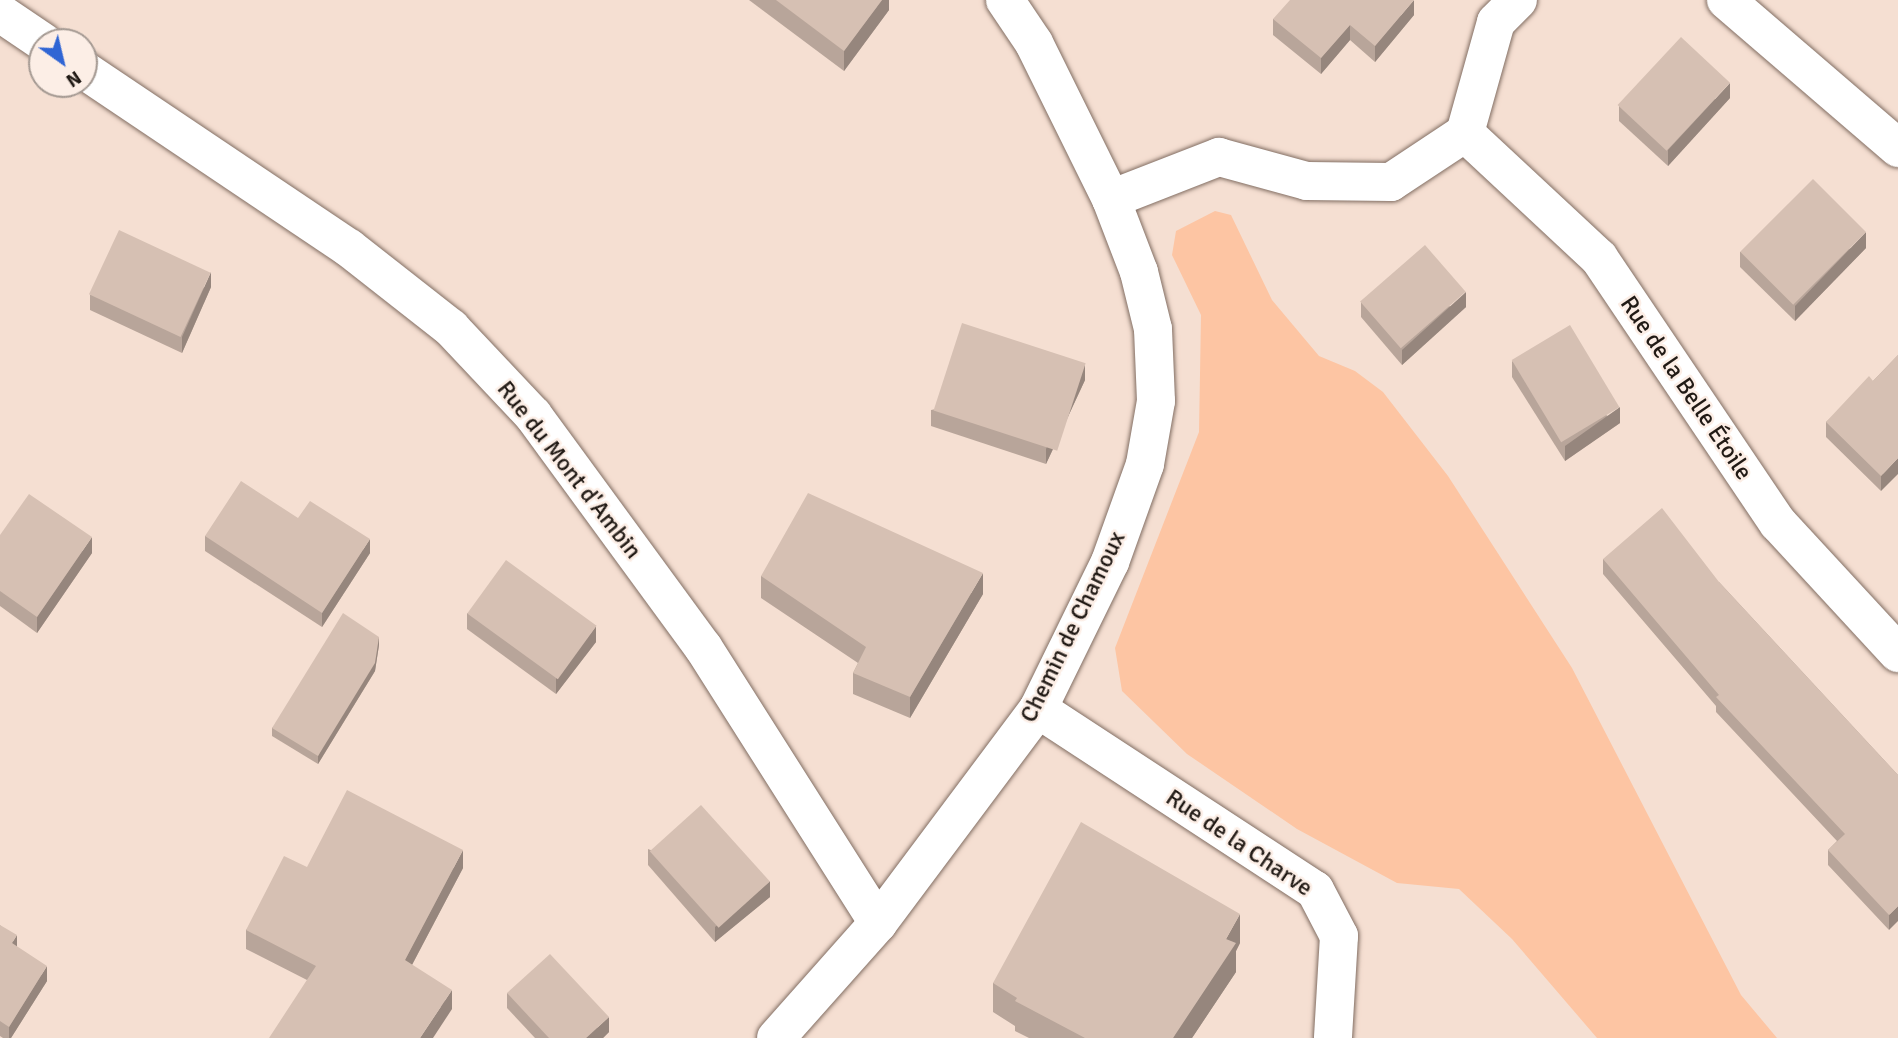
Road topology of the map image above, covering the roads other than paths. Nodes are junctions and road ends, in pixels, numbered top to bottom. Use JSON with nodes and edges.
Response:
{"nodes":[{"id":1,"x":1005,"y":0,"type":"edge"},
{"id":2,"x":1518,"y":0,"type":"edge"},
{"id":3,"x":1726,"y":0,"type":"edge"},
{"id":4,"x":0,"y":13,"type":"edge"},
{"id":5,"x":28,"y":32,"type":"edge"},
{"id":6,"x":98,"y":79,"type":"edge"},
{"id":7,"x":1465,"y":132,"type":"junction"},
{"id":8,"x":1898,"y":148,"type":"edge"},
{"id":9,"x":1111,"y":199,"type":"junction"},
{"id":10,"x":1898,"y":653,"type":"edge"},
{"id":11,"x":1038,"y":709,"type":"junction"},
{"id":12,"x":878,"y":923,"type":"junction"},
{"id":13,"x":776,"y":1038,"type":"edge"},
{"id":14,"x":1333,"y":1038,"type":"edge"}],
"edges":[{"from":1,"to":9,"type":"street","name":"Chemin de Chamoux"},
{"from":2,"to":7,"type":"street"},
{"from":3,"to":8,"type":"street"},
{"from":4,"to":5,"type":"street"},
{"from":6,"to":12,"type":"street","name":"Rue du Mont d'Ambin"},
{"from":7,"to":9,"type":"street"},
{"from":7,"to":10,"type":"street","name":"Rue de la Belle Étoile"},
{"from":9,"to":11,"type":"street","name":"Chemin de Chamoux"},
{"from":11,"to":12,"type":"street","name":"Chemin de Chamoux"},
{"from":11,"to":14,"type":"street","name":"Rue de la Charve"},
{"from":12,"to":13,"type":"street","name":"Chemin de Chamoux"}]}
